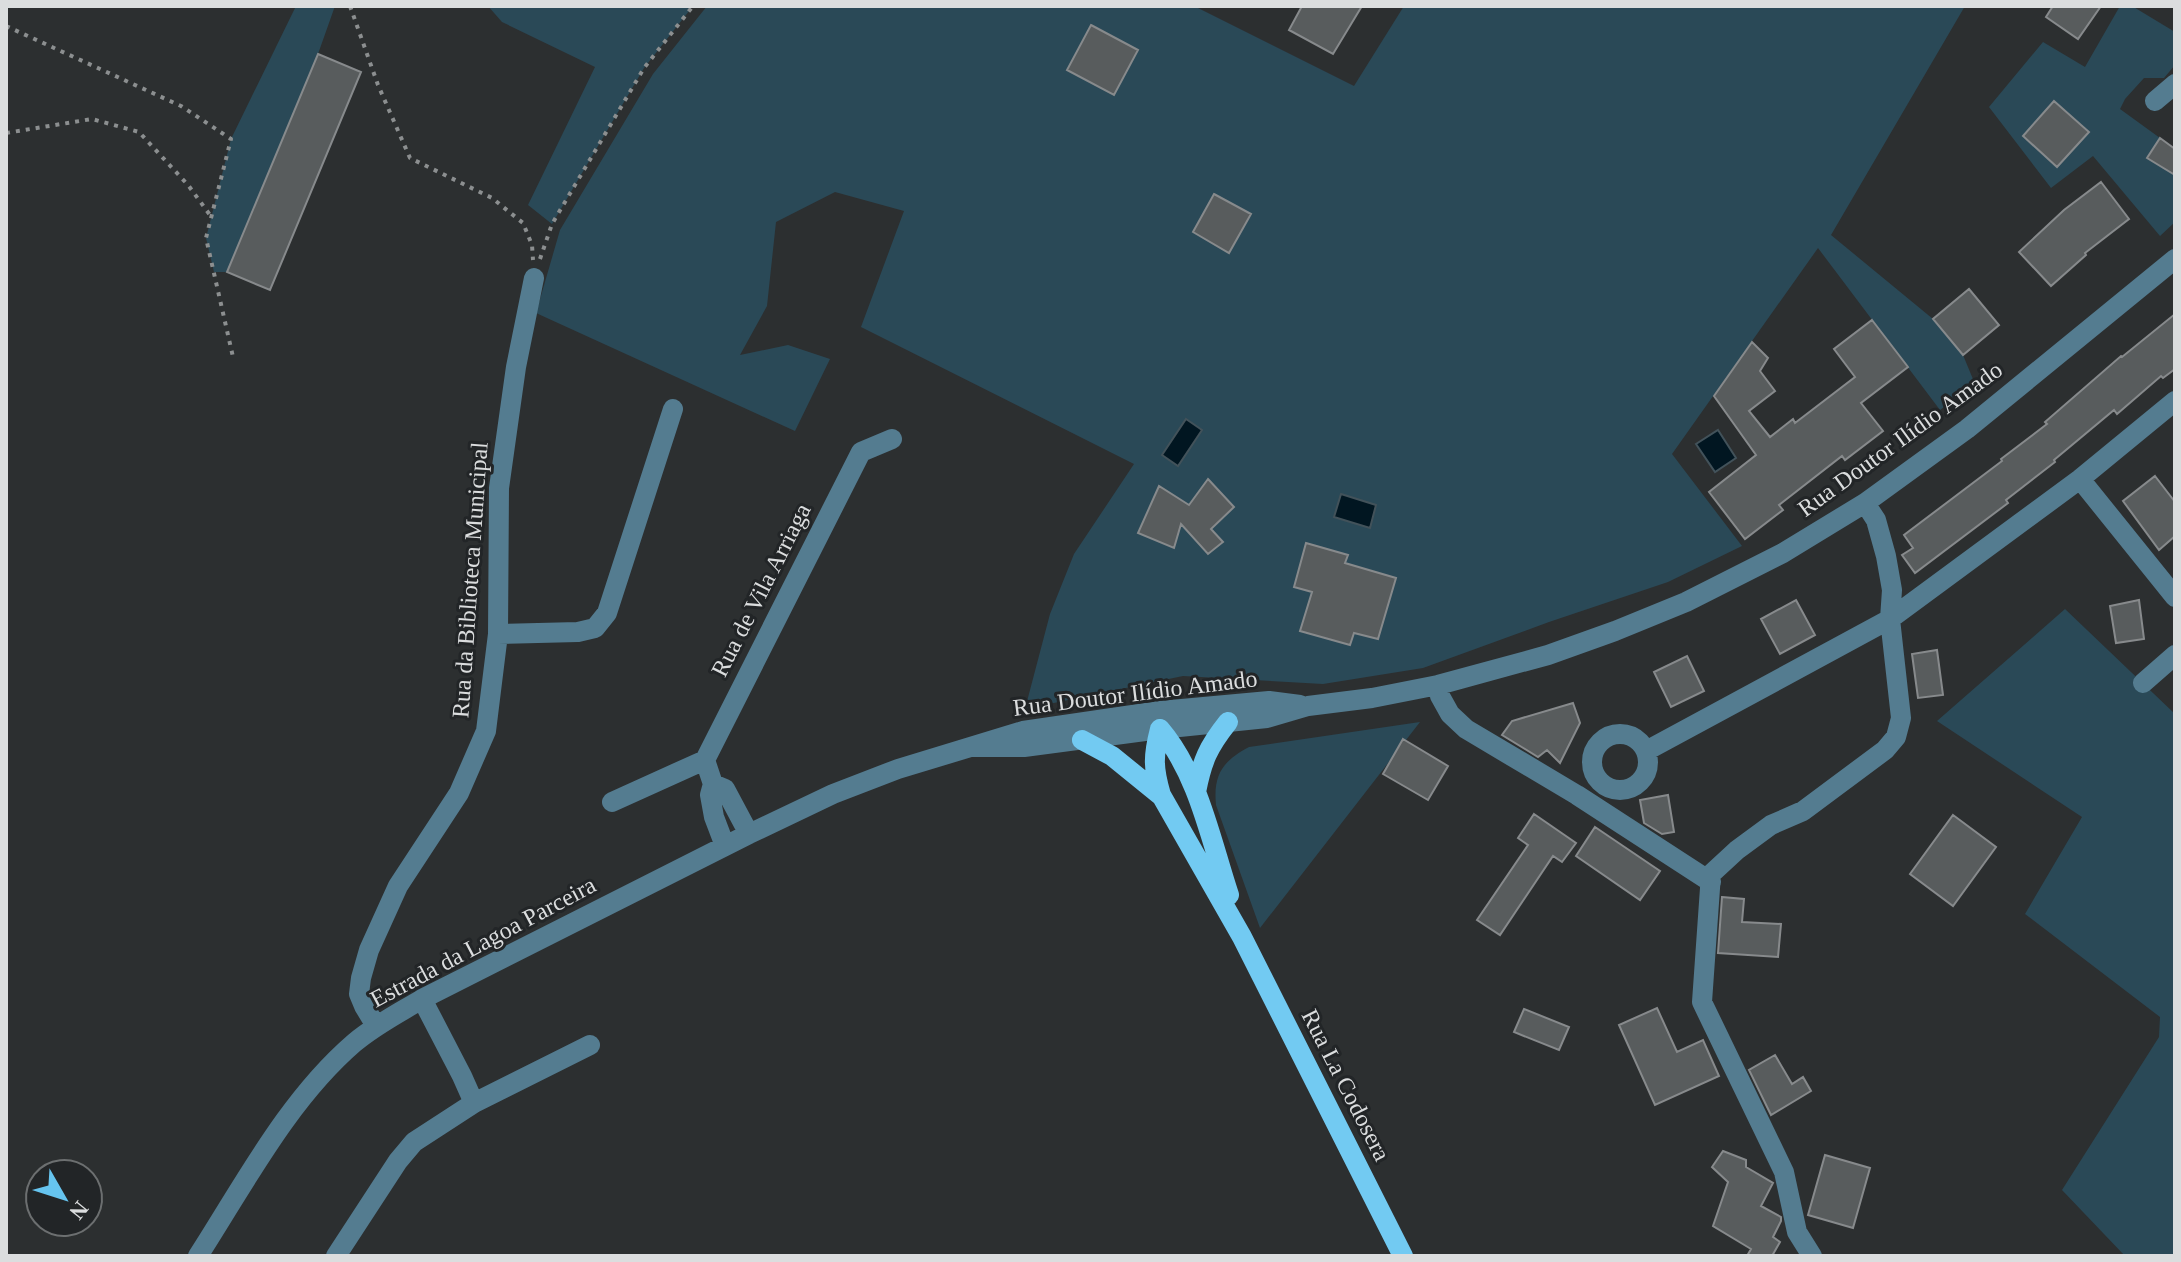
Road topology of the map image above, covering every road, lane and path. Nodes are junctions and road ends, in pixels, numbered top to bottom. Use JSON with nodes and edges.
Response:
{"nodes":[{"id":1,"x":350,"y":6,"type":"edge"},
{"id":2,"x":693,"y":6,"type":"edge"},
{"id":3,"x":6,"y":26,"type":"edge"},
{"id":4,"x":2175,"y":84,"type":"edge"},
{"id":5,"x":2155,"y":101,"type":"dead end"},
{"id":6,"x":6,"y":133,"type":"edge"},
{"id":7,"x":212,"y":216,"type":"junction"},
{"id":8,"x":2175,"y":259,"type":"edge"},
{"id":9,"x":534,"y":278,"type":"junction"},
{"id":10,"x":233,"y":357,"type":"dead end"},
{"id":11,"x":2175,"y":401,"type":"edge"},
{"id":12,"x":673,"y":409,"type":"dead end"},
{"id":13,"x":892,"y":439,"type":"dead end"},
{"id":14,"x":2080,"y":479,"type":"junction"},
{"id":15,"x":1865,"y":503,"type":"junction"},
{"id":16,"x":2175,"y":597,"type":"edge"},
{"id":17,"x":1890,"y":619,"type":"junction"},
{"id":18,"x":498,"y":634,"type":"junction"},
{"id":19,"x":2175,"y":655,"type":"edge"},
{"id":20,"x":2143,"y":683,"type":"dead end"},
{"id":21,"x":1438,"y":685,"type":"junction"},
{"id":22,"x":1308,"y":706,"type":"junction"},
{"id":23,"x":1160,"y":720,"type":"junction"},
{"id":24,"x":1228,"y":722,"type":"junction"},
{"id":25,"x":1082,"y":740,"type":"junction"},
{"id":26,"x":971,"y":747,"type":"junction"},
{"id":27,"x":1646,"y":751,"type":"dead end"},
{"id":28,"x":705,"y":760,"type":"junction"},
{"id":29,"x":713,"y":784,"type":"junction"},
{"id":30,"x":1196,"y":792,"type":"junction"},
{"id":31,"x":833,"y":794,"type":"joint"},
{"id":32,"x":1161,"y":795,"type":"junction"},
{"id":33,"x":612,"y":802,"type":"dead end"},
{"id":34,"x":749,"y":834,"type":"junction"},
{"id":35,"x":725,"y":846,"type":"junction"},
{"id":36,"x":1711,"y":882,"type":"junction"},
{"id":37,"x":1242,"y":937,"type":"junction"},
{"id":38,"x":422,"y":999,"type":"junction"},
{"id":39,"x":376,"y":1026,"type":"junction"},
{"id":40,"x":590,"y":1045,"type":"dead end"},
{"id":41,"x":474,"y":1103,"type":"junction"},
{"id":42,"x":198,"y":1256,"type":"edge"},
{"id":43,"x":336,"y":1256,"type":"edge"},
{"id":44,"x":1403,"y":1256,"type":"edge"},
{"id":45,"x":1812,"y":1256,"type":"edge"}],
"edges":[{"from":1,"to":9,"type":"path"},
{"from":2,"to":9,"type":"path"},
{"from":3,"to":7,"type":"path"},
{"from":4,"to":5,"type":"street"},
{"from":6,"to":7,"type":"path"},
{"from":7,"to":10,"type":"path"},
{"from":8,"to":15,"type":"street","name":"Rua Doutor Ilídio Amado"},
{"from":9,"to":18,"type":"street","name":"Rua da Biblioteca Municipal"},
{"from":11,"to":14,"type":"street"},
{"from":12,"to":18,"type":"street"},
{"from":13,"to":28,"type":"street","name":"Rua de Vila Arriaga"},
{"from":14,"to":16,"type":"street"},
{"from":14,"to":17,"type":"street"},
{"from":15,"to":17,"type":"street"},
{"from":15,"to":21,"type":"street","name":"Rua Doutor Ilídio Amado"},
{"from":17,"to":27,"type":"street"},
{"from":17,"to":36,"type":"street"},
{"from":18,"to":39,"type":"street","name":"Rua da Biblioteca Municipal"},
{"from":19,"to":20,"type":"street"},
{"from":21,"to":22,"type":"street","name":"Rua Doutor Ilídio Amado"},
{"from":21,"to":36,"type":"street"},
{"from":22,"to":23,"type":"street","name":"Rua Doutor Ilídio Amado"},
{"from":22,"to":24,"type":"street","name":"Rua Doutor Ilídio Amado"},
{"from":23,"to":24,"type":"street","name":"Rua Doutor Ilídio Amado"},
{"from":23,"to":25,"type":"street","name":"Rua Doutor Ilídio Amado"},
{"from":23,"to":26,"type":"street","name":"Rua Doutor Ilídio Amado"},
{"from":23,"to":30,"type":"main road"},
{"from":23,"to":32,"type":"main road"},
{"from":24,"to":30,"type":"main road"},
{"from":25,"to":26,"type":"street","name":"Rua Doutor Ilídio Amado"},
{"from":25,"to":32,"type":"main road"},
{"from":26,"to":31,"type":"street","name":"Rua Doutor Ilídio Amado"},
{"from":28,"to":29,"type":"street"},
{"from":28,"to":33,"type":"street"},
{"from":29,"to":34,"type":"street"},
{"from":29,"to":35,"type":"street"},
{"from":30,"to":37,"type":"main road"},
{"from":31,"to":34,"type":"street","name":"Estrada da Lagoa Parceira"},
{"from":32,"to":37,"type":"main road"},
{"from":34,"to":35,"type":"street","name":"Estrada da Lagoa Parceira"},
{"from":35,"to":38,"type":"street","name":"Estrada da Lagoa Parceira"},
{"from":36,"to":45,"type":"street"},
{"from":37,"to":44,"type":"main road","name":"Rua La Codosera"},
{"from":38,"to":39,"type":"street","name":"Estrada da Lagoa Parceira"},
{"from":38,"to":41,"type":"street"},
{"from":39,"to":42,"type":"street","name":"Estrada da Lagoa Parceira"},
{"from":40,"to":41,"type":"street"},
{"from":41,"to":43,"type":"street"}]}
